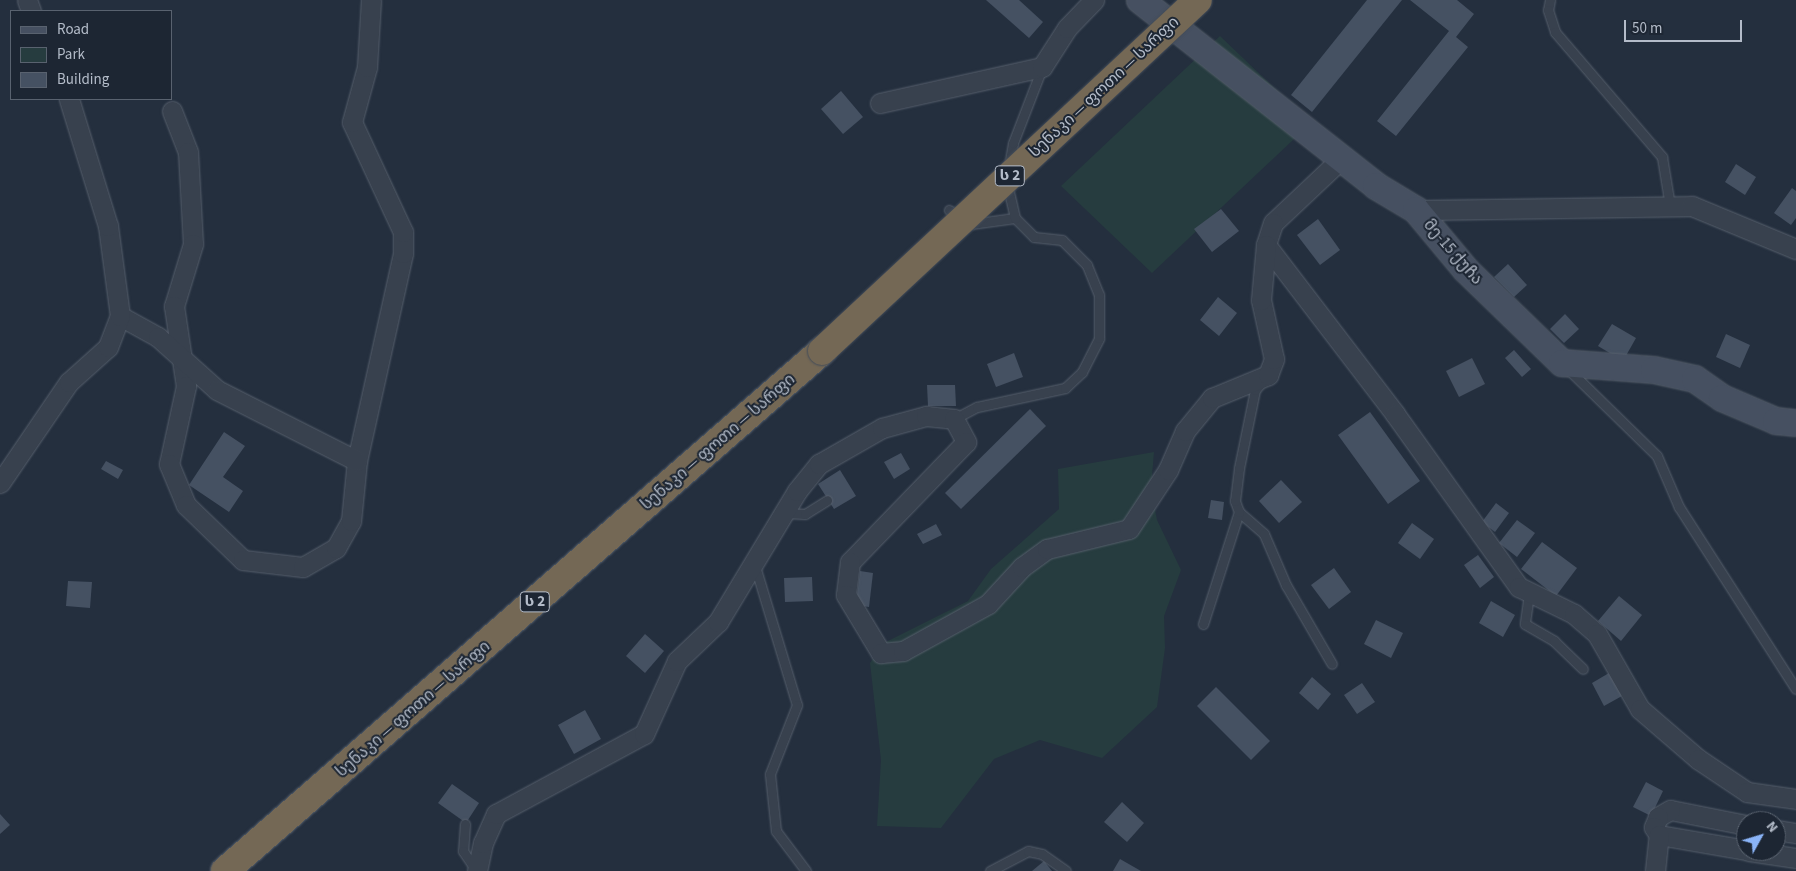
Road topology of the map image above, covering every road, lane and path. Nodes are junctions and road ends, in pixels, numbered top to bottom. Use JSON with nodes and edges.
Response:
{"nodes":[{"id":1,"x":371,"y":0,"type":"edge"},
{"id":2,"x":1094,"y":0,"type":"edge"},
{"id":3,"x":1140,"y":0,"type":"edge"},
{"id":4,"x":1198,"y":0,"type":"edge"},
{"id":5,"x":1550,"y":0,"type":"edge"},
{"id":6,"x":1042,"y":67,"type":"junction"},
{"id":7,"x":69,"y":100,"type":"edge"},
{"id":8,"x":880,"y":102,"type":"dead end"},
{"id":9,"x":172,"y":111,"type":"dead end"},
{"id":10,"x":1341,"y":159,"type":"junction"},
{"id":11,"x":1670,"y":206,"type":"junction"},
{"id":12,"x":949,"y":210,"type":"dead end"},
{"id":13,"x":1416,"y":210,"type":"junction"},
{"id":14,"x":1015,"y":218,"type":"junction"},
{"id":15,"x":1266,"y":245,"type":"junction"},
{"id":16,"x":1796,"y":249,"type":"edge"},
{"id":17,"x":120,"y":316,"type":"junction"},
{"id":18,"x":182,"y":359,"type":"junction"},
{"id":19,"x":1562,"y":363,"type":"junction"},
{"id":20,"x":1268,"y":375,"type":"junction"},
{"id":21,"x":954,"y":418,"type":"junction"},
{"id":22,"x":1796,"y":423,"type":"edge"},
{"id":23,"x":357,"y":461,"type":"junction"},
{"id":24,"x":0,"y":483,"type":"edge"},
{"id":25,"x":827,"y":500,"type":"dead end"},
{"id":26,"x":1239,"y":512,"type":"junction"},
{"id":27,"x":785,"y":513,"type":"junction"},
{"id":28,"x":754,"y":566,"type":"junction"},
{"id":29,"x":1529,"y":594,"type":"junction"},
{"id":30,"x":1203,"y":624,"type":"dead end"},
{"id":31,"x":1332,"y":664,"type":"dead end"},
{"id":32,"x":1583,"y":669,"type":"dead end"},
{"id":33,"x":1796,"y":689,"type":"edge"},
{"id":34,"x":1796,"y":799,"type":"edge"},
{"id":35,"x":1736,"y":823,"type":"edge"},
{"id":36,"x":465,"y":824,"type":"dead end"},
{"id":37,"x":1659,"y":835,"type":"junction"},
{"id":38,"x":1736,"y":849,"type":"edge"},
{"id":39,"x":225,"y":871,"type":"edge"},
{"id":40,"x":477,"y":871,"type":"edge"},
{"id":41,"x":806,"y":871,"type":"edge"},
{"id":42,"x":990,"y":871,"type":"edge"},
{"id":43,"x":1066,"y":871,"type":"edge"},
{"id":44,"x":1654,"y":871,"type":"edge"}],
"edges":[{"from":1,"to":23,"type":"street"},
{"from":2,"to":6,"type":"street"},
{"from":3,"to":10,"type":"street","name":"მე-15 ქუჩა"},
{"from":4,"to":39,"type":"highway","name":"სენაკი — ფოთი — სარფი","number":"ს 2","bridge":true},
{"from":5,"to":11,"type":"lane"},
{"from":6,"to":8,"type":"street"},
{"from":6,"to":14,"type":"lane"},
{"from":7,"to":17,"type":"street"},
{"from":9,"to":18,"type":"street"},
{"from":10,"to":13,"type":"street","name":"მე-15 ქუჩა"},
{"from":10,"to":15,"type":"street"},
{"from":11,"to":13,"type":"street"},
{"from":11,"to":16,"type":"street"},
{"from":12,"to":14,"type":"lane"},
{"from":13,"to":19,"type":"street","name":"მე-15 ქუჩა"},
{"from":14,"to":21,"type":"lane"},
{"from":15,"to":20,"type":"street"},
{"from":15,"to":29,"type":"street"},
{"from":17,"to":18,"type":"street"},
{"from":17,"to":24,"type":"street"},
{"from":18,"to":23,"type":"street"},
{"from":18,"to":23,"type":"street"},
{"from":19,"to":22,"type":"street"},
{"from":19,"to":33,"type":"lane"},
{"from":20,"to":21,"type":"street"},
{"from":20,"to":26,"type":"lane"},
{"from":21,"to":27,"type":"street"},
{"from":25,"to":27,"type":"lane"},
{"from":26,"to":30,"type":"lane"},
{"from":26,"to":31,"type":"lane"},
{"from":27,"to":28,"type":"street"},
{"from":28,"to":40,"type":"street"},
{"from":28,"to":41,"type":"lane"},
{"from":29,"to":32,"type":"lane"},
{"from":29,"to":34,"type":"street"},
{"from":35,"to":37,"type":"street"},
{"from":36,"to":40,"type":"lane"},
{"from":37,"to":38,"type":"street"},
{"from":37,"to":44,"type":"street"},
{"from":42,"to":43,"type":"lane"}]}
